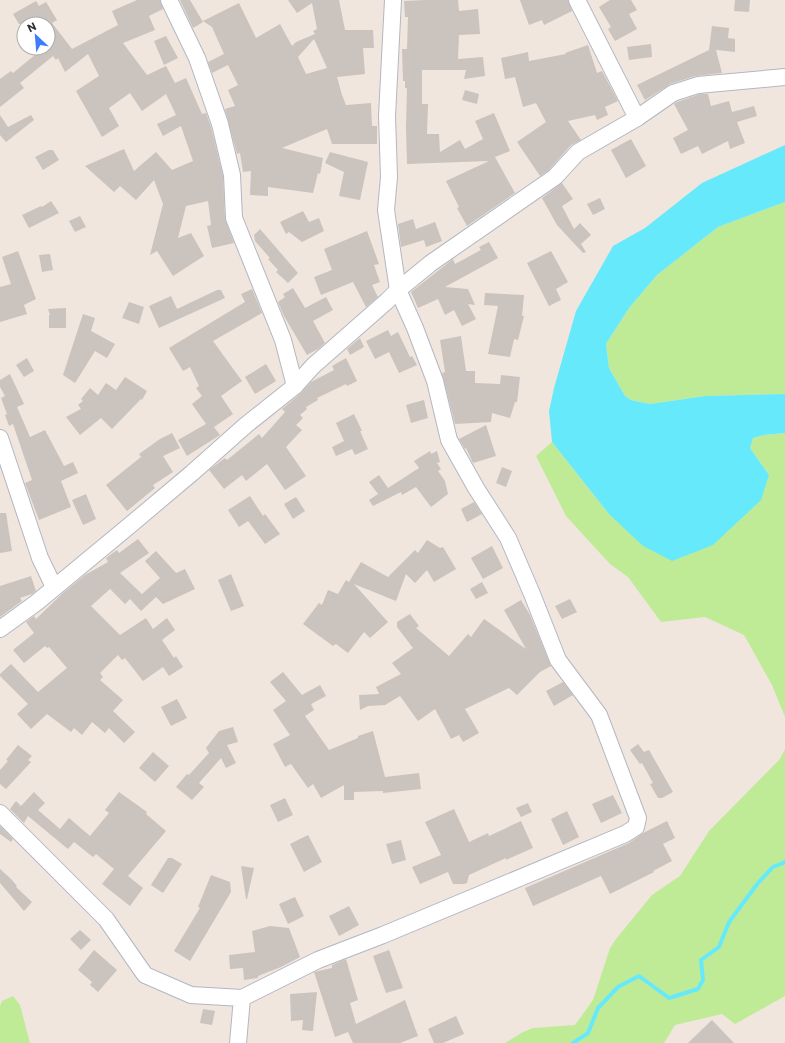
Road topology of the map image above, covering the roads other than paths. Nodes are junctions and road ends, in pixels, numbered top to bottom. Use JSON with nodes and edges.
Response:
{"nodes":[{"id":1,"x":169,"y":0,"type":"edge"},
{"id":2,"x":393,"y":0,"type":"edge"},
{"id":3,"x":577,"y":0,"type":"edge"},
{"id":4,"x":785,"y":77,"type":"edge"},
{"id":5,"x":637,"y":118,"type":"junction"},
{"id":6,"x":398,"y":290,"type":"junction"},
{"id":7,"x":295,"y":386,"type":"junction"},
{"id":8,"x":0,"y":438,"type":"edge"},
{"id":9,"x":54,"y":588,"type":"junction"},
{"id":10,"x":0,"y":629,"type":"edge"},
{"id":11,"x":0,"y":812,"type":"edge"},
{"id":12,"x":242,"y":998,"type":"junction"},
{"id":13,"x":238,"y":1043,"type":"edge"}],
"edges":[{"from":1,"to":7,"type":"street"},
{"from":2,"to":6,"type":"street"},
{"from":3,"to":5,"type":"street"},
{"from":4,"to":5,"type":"street"},
{"from":5,"to":6,"type":"street"},
{"from":6,"to":7,"type":"street"},
{"from":6,"to":12,"type":"street"},
{"from":7,"to":9,"type":"street"},
{"from":8,"to":9,"type":"street"},
{"from":9,"to":10,"type":"street"},
{"from":11,"to":12,"type":"street"},
{"from":12,"to":13,"type":"street"}]}
